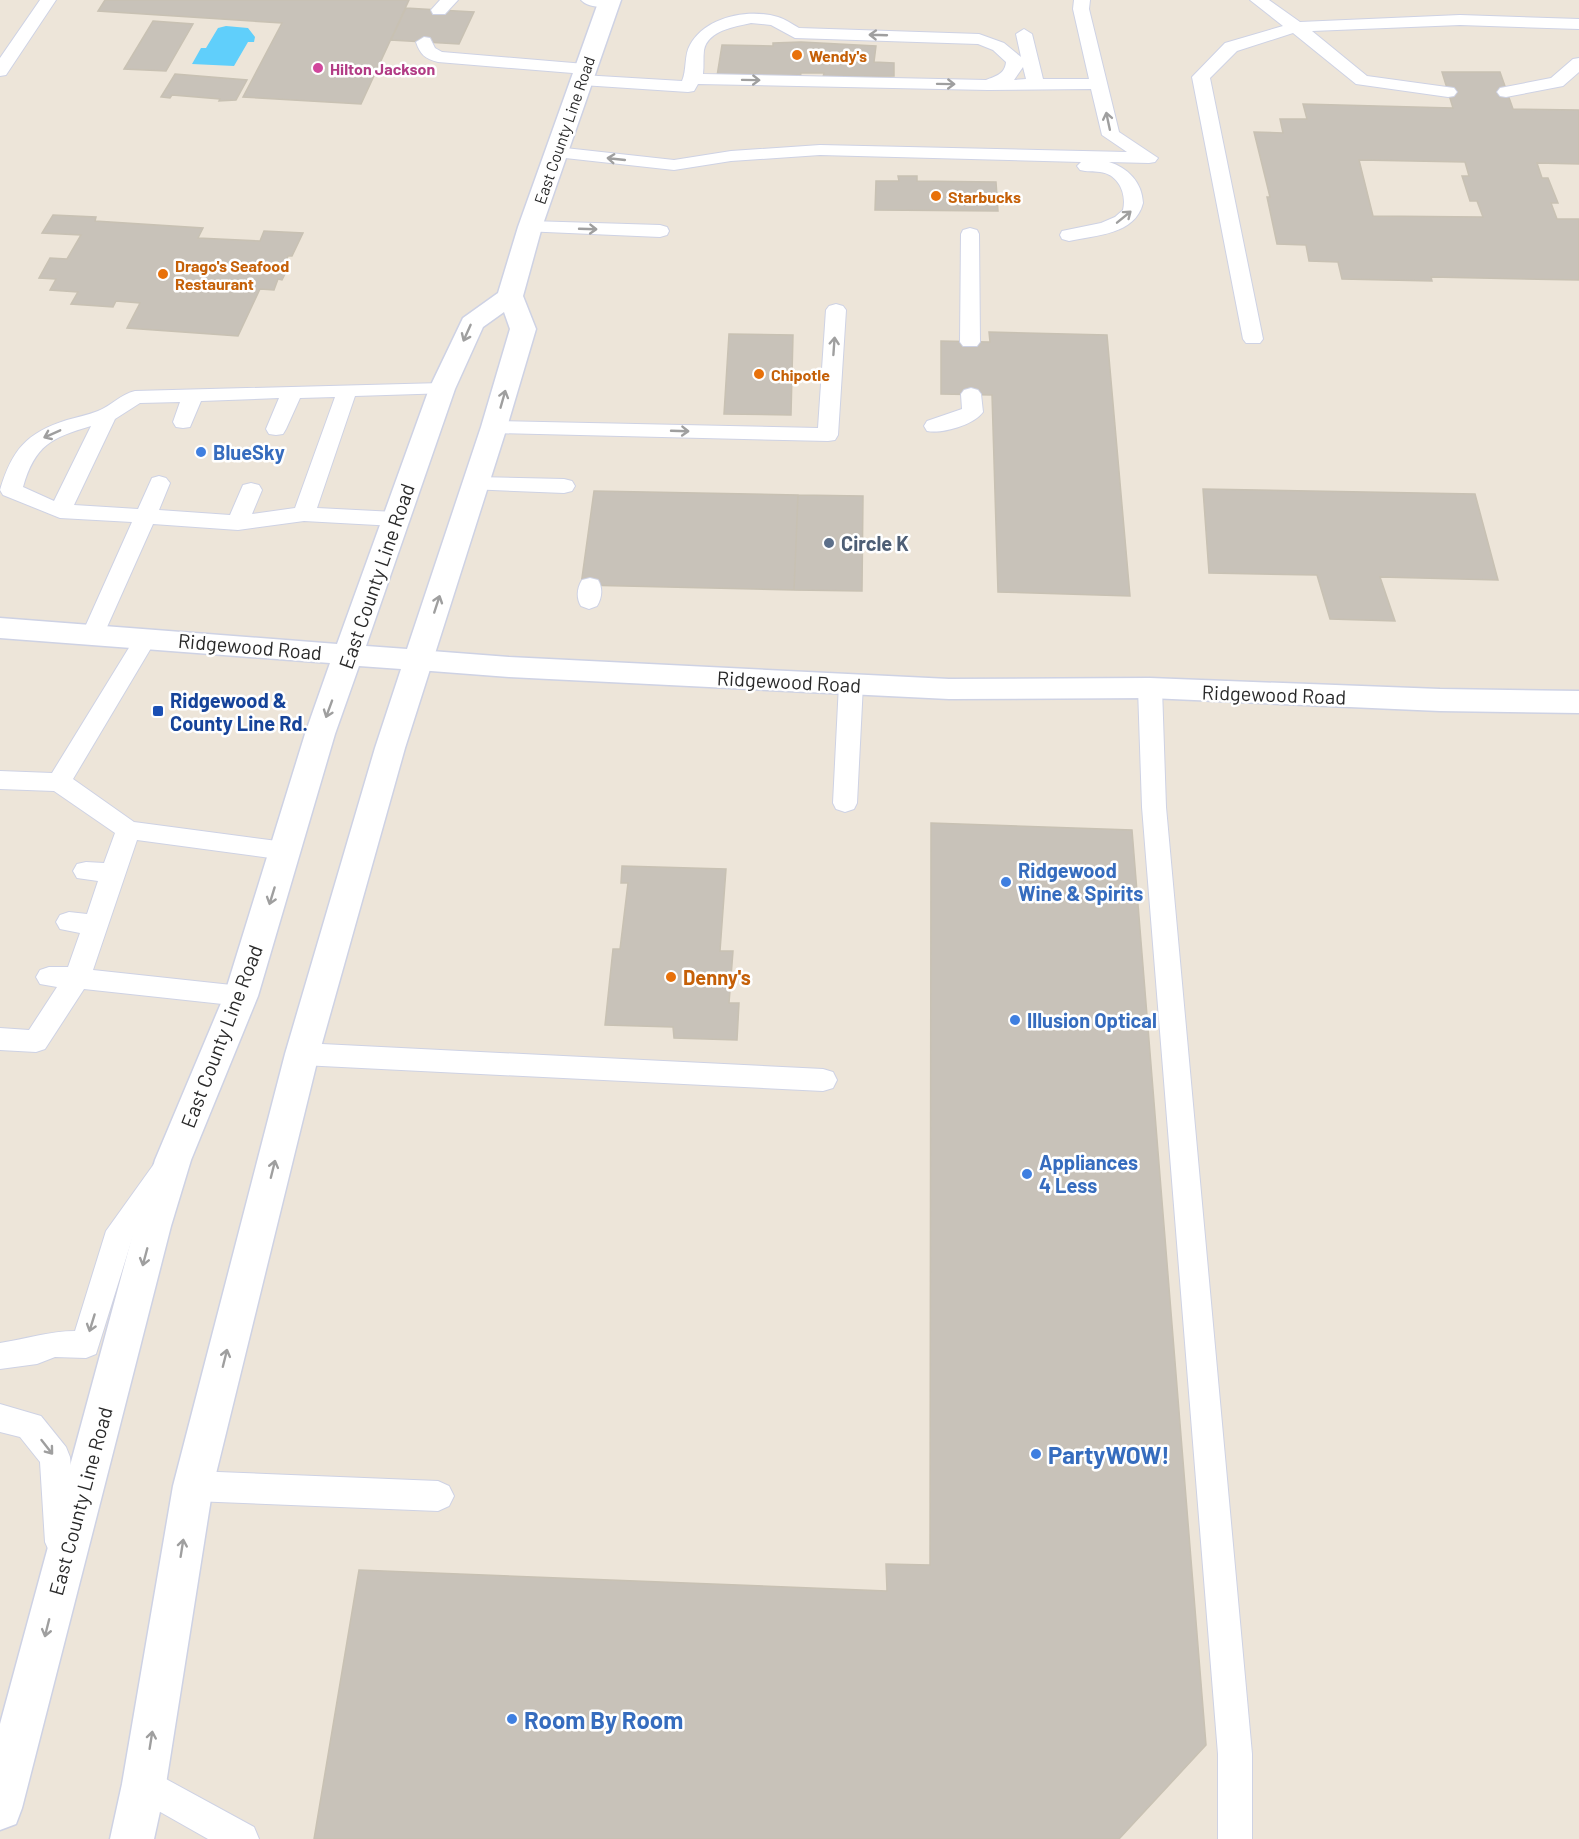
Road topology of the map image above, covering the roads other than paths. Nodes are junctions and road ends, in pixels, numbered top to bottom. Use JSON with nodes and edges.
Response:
{"nodes":[{"id":1,"x":48,"y":0,"type":"edge"},
{"id":2,"x":603,"y":0,"type":"edge"},
{"id":3,"x":1082,"y":0,"type":"edge"},
{"id":4,"x":1258,"y":0,"type":"edge"},
{"id":5,"x":1579,"y":24,"type":"edge"},
{"id":6,"x":1296,"y":27,"type":"junction"},
{"id":7,"x":1024,"y":34,"type":"dead end"},
{"id":8,"x":424,"y":42,"type":"dead end"},
{"id":9,"x":1579,"y":63,"type":"edge"},
{"id":10,"x":0,"y":71,"type":"edge"},
{"id":11,"x":583,"y":75,"type":"junction"},
{"id":12,"x":690,"y":83,"type":"junction"},
{"id":13,"x":1100,"y":84,"type":"junction"},
{"id":14,"x":988,"y":85,"type":"junction"},
{"id":15,"x":1036,"y":85,"type":"junction"},
{"id":16,"x":1448,"y":92,"type":"dead end"},
{"id":17,"x":1506,"y":92,"type":"dead end"},
{"id":18,"x":556,"y":152,"type":"junction"},
{"id":19,"x":793,"y":152,"type":"junction"},
{"id":20,"x":530,"y":227,"type":"junction"},
{"id":21,"x":660,"y":231,"type":"dead end"},
{"id":22,"x":970,"y":234,"type":"dead end"},
{"id":23,"x":1069,"y":235,"type":"dead end"},
{"id":24,"x":510,"y":296,"type":"junction"},
{"id":25,"x":836,"y":310,"type":"dead end"},
{"id":26,"x":1253,"y":339,"type":"dead end"},
{"id":27,"x":970,"y":342,"type":"dead end"},
{"id":28,"x":347,"y":390,"type":"junction"},
{"id":29,"x":442,"y":390,"type":"junction"},
{"id":30,"x":292,"y":392,"type":"junction"},
{"id":31,"x":971,"y":394,"type":"dead end"},
{"id":32,"x":193,"y":395,"type":"junction"},
{"id":33,"x":107,"y":415,"type":"junction"},
{"id":34,"x":183,"y":422,"type":"dead end"},
{"id":35,"x":934,"y":426,"type":"dead end"},
{"id":36,"x":494,"y":428,"type":"junction"},
{"id":37,"x":276,"y":429,"type":"dead end"},
{"id":38,"x":159,"y":483,"type":"dead end"},
{"id":39,"x":476,"y":484,"type":"junction"},
{"id":40,"x":564,"y":486,"type":"dead end"},
{"id":41,"x":251,"y":490,"type":"dead end"},
{"id":42,"x":60,"y":511,"type":"junction"},
{"id":43,"x":304,"y":514,"type":"junction"},
{"id":44,"x":146,"y":516,"type":"junction"},
{"id":45,"x":395,"y":519,"type":"junction"},
{"id":46,"x":238,"y":523,"type":"junction"},
{"id":47,"x":0,"y":628,"type":"edge"},
{"id":48,"x":92,"y":636,"type":"junction"},
{"id":49,"x":146,"y":638,"type":"junction"},
{"id":50,"x":349,"y":654,"type":"junction"},
{"id":51,"x":418,"y":660,"type":"junction"},
{"id":52,"x":851,"y":684,"type":"junction"},
{"id":53,"x":1150,"y":688,"type":"junction"},
{"id":54,"x":1579,"y":702,"type":"edge"},
{"id":55,"x":0,"y":780,"type":"edge"},
{"id":56,"x":59,"y":782,"type":"junction"},
{"id":57,"x":845,"y":803,"type":"dead end"},
{"id":58,"x":128,"y":830,"type":"junction"},
{"id":59,"x":285,"y":851,"type":"junction"},
{"id":60,"x":86,"y":871,"type":"dead end"},
{"id":61,"x":113,"y":873,"type":"junction"},
{"id":62,"x":69,"y":922,"type":"dead end"},
{"id":63,"x":96,"y":924,"type":"junction"},
{"id":64,"x":49,"y":977,"type":"dead end"},
{"id":65,"x":77,"y":978,"type":"junction"},
{"id":66,"x":241,"y":996,"type":"junction"},
{"id":67,"x":0,"y":1039,"type":"edge"},
{"id":68,"x":302,"y":1054,"type":"junction"},
{"id":69,"x":823,"y":1080,"type":"dead end"},
{"id":70,"x":173,"y":1160,"type":"junction"},
{"id":71,"x":0,"y":1356,"type":"edge"},
{"id":72,"x":0,"y":1418,"type":"edge"},
{"id":73,"x":193,"y":1486,"type":"junction"},
{"id":74,"x":438,"y":1496,"type":"dead end"},
{"id":75,"x":62,"y":1567,"type":"junction"},
{"id":76,"x":144,"y":1784,"type":"junction"},
{"id":77,"x":0,"y":1808,"type":"edge"},
{"id":78,"x":132,"y":1839,"type":"edge"},
{"id":79,"x":242,"y":1839,"type":"edge"},
{"id":80,"x":1235,"y":1839,"type":"edge"}],
"edges":[{"from":1,"to":10,"type":"lane"},
{"from":2,"to":11,"type":"main road","name":"East County Line Road"},
{"from":3,"to":13,"type":"lane"},
{"from":4,"to":6,"type":"lane"},
{"from":5,"to":6,"type":"lane"},
{"from":6,"to":16,"type":"lane"},
{"from":6,"to":26,"type":"lane"},
{"from":7,"to":15,"type":"lane"},
{"from":8,"to":11,"type":"lane"},
{"from":9,"to":17,"type":"lane"},
{"from":11,"to":12,"type":"lane"},
{"from":11,"to":18,"type":"main road","name":"East County Line Road"},
{"from":12,"to":14,"type":"lane","one_way":true},
{"from":14,"to":12,"type":"lane","one_way":true},
{"from":13,"to":15,"type":"lane"},
{"from":19,"to":13,"type":"lane","one_way":true},
{"from":14,"to":15,"type":"lane"},
{"from":19,"to":18,"type":"lane","one_way":true},
{"from":18,"to":20,"type":"main road","name":"East County Line Road"},
{"from":23,"to":19,"type":"lane","one_way":true},
{"from":20,"to":21,"type":"lane","one_way":true},
{"from":20,"to":24,"type":"main road","name":"East County Line Road"},
{"from":22,"to":27,"type":"lane"},
{"from":24,"to":29,"type":"main road","name":"East County Line Road","one_way":true},
{"from":36,"to":24,"type":"main road","one_way":true},
{"from":36,"to":25,"type":"lane","one_way":true},
{"from":28,"to":29,"type":"lane"},
{"from":28,"to":30,"type":"lane"},
{"from":28,"to":43,"type":"lane"},
{"from":29,"to":45,"type":"main road","name":"East County Line Road"},
{"from":30,"to":32,"type":"lane"},
{"from":30,"to":37,"type":"lane"},
{"from":31,"to":35,"type":"lane"},
{"from":32,"to":33,"type":"lane"},
{"from":32,"to":34,"type":"lane"},
{"from":33,"to":42,"type":"lane"},
{"from":33,"to":42,"type":"lane","one_way":true},
{"from":36,"to":39,"type":"main road"},
{"from":38,"to":44,"type":"lane"},
{"from":39,"to":40,"type":"lane"},
{"from":51,"to":39,"type":"main road","one_way":true},
{"from":41,"to":46,"type":"lane"},
{"from":42,"to":44,"type":"lane"},
{"from":43,"to":45,"type":"lane"},
{"from":43,"to":46,"type":"lane"},
{"from":44,"to":46,"type":"lane"},
{"from":44,"to":48,"type":"lane"},
{"from":45,"to":50,"type":"main road","name":"East County Line Road"},
{"from":47,"to":48,"type":"main road","name":"Ridgewood Road"},
{"from":48,"to":49,"type":"main road","name":"Ridgewood Road"},
{"from":49,"to":50,"type":"main road","name":"Ridgewood Road"},
{"from":49,"to":56,"type":"lane"},
{"from":50,"to":51,"type":"main road","name":"Ridgewood Road"},
{"from":50,"to":59,"type":"main road","name":"East County Line Road","one_way":true},
{"from":51,"to":52,"type":"main road","name":"Ridgewood Road"},
{"from":51,"to":68,"type":"main road"},
{"from":52,"to":53,"type":"main road","name":"Ridgewood Road"},
{"from":52,"to":57,"type":"lane"},
{"from":53,"to":54,"type":"main road","name":"Ridgewood Road"},
{"from":53,"to":80,"type":"lane"},
{"from":55,"to":56,"type":"lane"},
{"from":56,"to":58,"type":"lane"},
{"from":58,"to":59,"type":"lane"},
{"from":58,"to":61,"type":"lane"},
{"from":59,"to":66,"type":"main road","name":"East County Line Road","one_way":true},
{"from":60,"to":61,"type":"lane"},
{"from":61,"to":63,"type":"lane"},
{"from":62,"to":63,"type":"lane"},
{"from":63,"to":65,"type":"lane"},
{"from":64,"to":65,"type":"lane"},
{"from":65,"to":66,"type":"lane"},
{"from":65,"to":67,"type":"lane"},
{"from":66,"to":70,"type":"main road","name":"East County Line Road"},
{"from":68,"to":69,"type":"lane"},
{"from":73,"to":68,"type":"main road","one_way":true},
{"from":70,"to":71,"type":"lane","one_way":true},
{"from":70,"to":75,"type":"main road","name":"East County Line Road","one_way":true},
{"from":72,"to":75,"type":"lane","one_way":true},
{"from":73,"to":74,"type":"lane"},
{"from":76,"to":73,"type":"main road","one_way":true},
{"from":75,"to":77,"type":"main road","name":"East County Line Road","one_way":true},
{"from":76,"to":78,"type":"main road"},
{"from":76,"to":79,"type":"lane"}]}
